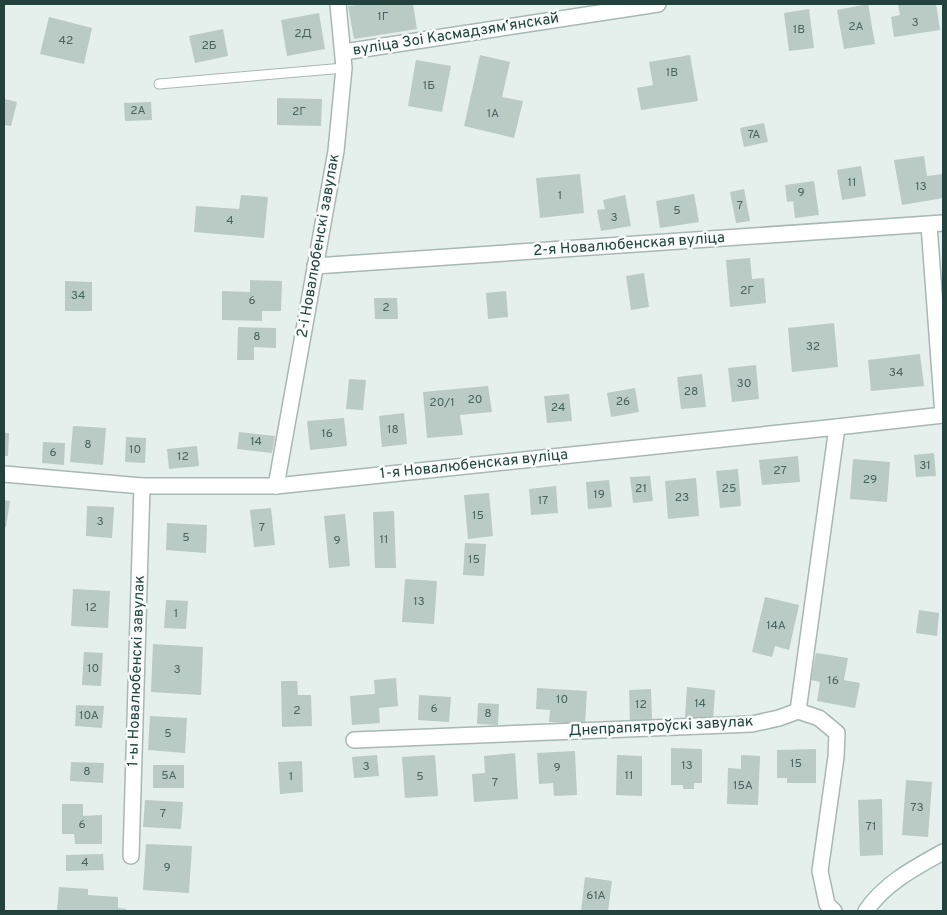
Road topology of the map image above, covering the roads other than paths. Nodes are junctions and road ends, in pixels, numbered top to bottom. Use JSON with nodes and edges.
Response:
{"nodes":[{"id":1,"x":338,"y":4,"type":"edge"},
{"id":2,"x":658,"y":4,"type":"edge"},
{"id":3,"x":344,"y":52,"type":"junction"},
{"id":4,"x":344,"y":68,"type":"junction"},
{"id":5,"x":159,"y":84,"type":"dead end"},
{"id":6,"x":936,"y":224,"type":"edge"},
{"id":7,"x":315,"y":266,"type":"junction"},
{"id":8,"x":943,"y":415,"type":"edge"},
{"id":9,"x":837,"y":428,"type":"junction"},
{"id":10,"x":4,"y":474,"type":"edge"},
{"id":11,"x":142,"y":486,"type":"junction"},
{"id":12,"x":276,"y":486,"type":"junction"},
{"id":13,"x":798,"y":711,"type":"junction"},
{"id":14,"x":354,"y":740,"type":"dead end"},
{"id":15,"x":943,"y":852,"type":"edge"},
{"id":16,"x":131,"y":856,"type":"dead end"},
{"id":17,"x":834,"y":911,"type":"edge"},
{"id":18,"x":866,"y":911,"type":"edge"}],
"edges":[{"from":1,"to":3,"type":"street","name":"2-і Новалюбенскі завулак"},
{"from":2,"to":3,"type":"street","name":"вуліца Зоі Касмадзямʼянскай"},
{"from":3,"to":4,"type":"street","name":"2-і Новалюбенскі завулак"},
{"from":4,"to":5,"type":"lane"},
{"from":4,"to":7,"type":"street","name":"2-і Новалюбенскі завулак"},
{"from":6,"to":7,"type":"street","name":"2-я Новалюбенская вуліца"},
{"from":6,"to":8,"type":"street"},
{"from":7,"to":12,"type":"street","name":"2-і Новалюбенскі завулак"},
{"from":8,"to":9,"type":"street","name":"1-я Новалюбенская вуліца"},
{"from":9,"to":12,"type":"street","name":"1-я Новалюбенская вуліца"},
{"from":9,"to":13,"type":"street"},
{"from":10,"to":11,"type":"street","name":"1-я Новалюбенская вуліца"},
{"from":11,"to":12,"type":"street","name":"1-я Новалюбенская вуліца"},
{"from":11,"to":16,"type":"street","name":"1-ы Новалюбенскі завулак"},
{"from":13,"to":14,"type":"street","name":"Днепрапятроўскі завулак"},
{"from":13,"to":17,"type":"street"},
{"from":15,"to":18,"type":"street"}]}
